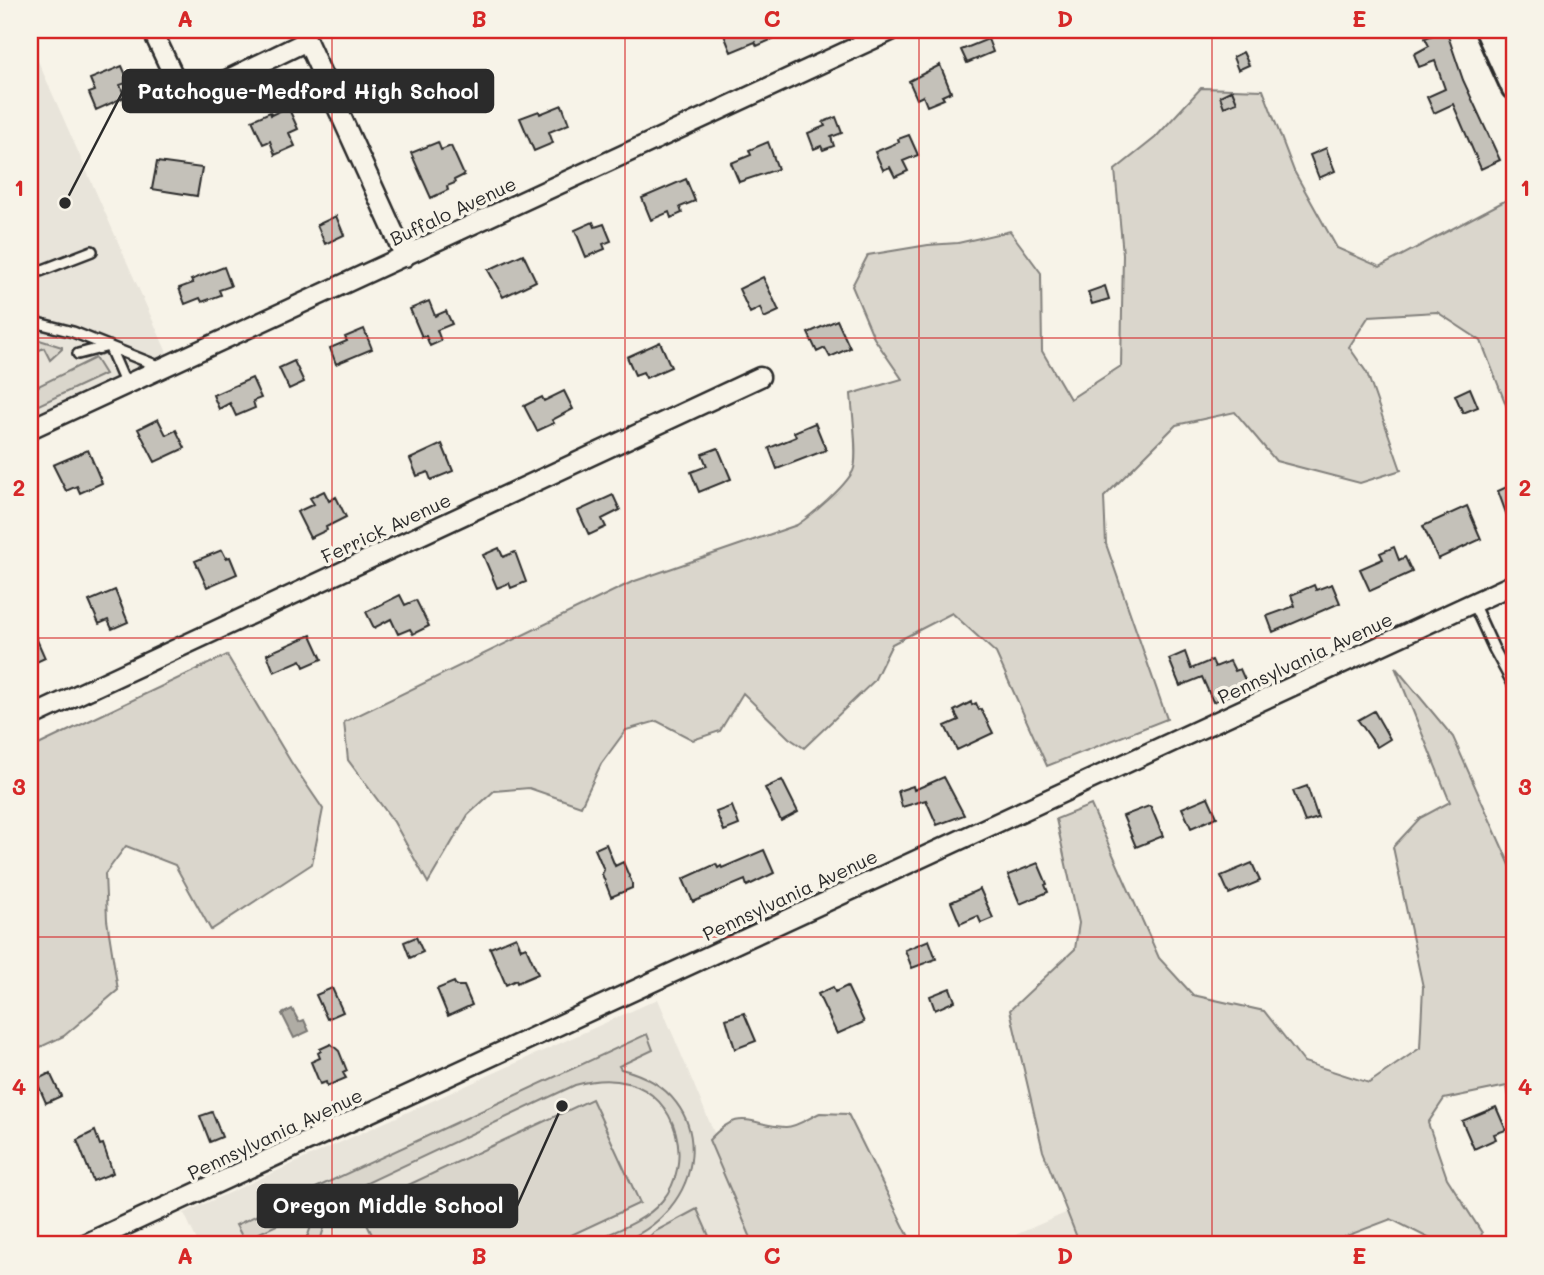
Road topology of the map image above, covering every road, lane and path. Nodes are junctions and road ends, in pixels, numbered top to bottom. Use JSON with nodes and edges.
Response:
{"nodes":[{"id":1,"x":152,"y":30,"type":"edge"},
{"id":2,"x":893,"y":30,"type":"edge"},
{"id":3,"x":1488,"y":30,"type":"edge"},
{"id":4,"x":304,"y":36,"type":"edge"},
{"id":5,"x":1514,"y":87,"type":"edge"},
{"id":6,"x":92,"y":251,"type":"dead end"},
{"id":7,"x":405,"y":257,"type":"junction"},
{"id":8,"x":30,"y":275,"type":"edge"},
{"id":9,"x":30,"y":321,"type":"edge"},
{"id":10,"x":109,"y":346,"type":"junction"},
{"id":11,"x":78,"y":354,"type":"dead end"},
{"id":12,"x":163,"y":368,"type":"junction"},
{"id":13,"x":760,"y":377,"type":"dead end"},
{"id":14,"x":125,"y":385,"type":"junction"},
{"id":15,"x":30,"y":429,"type":"edge"},
{"id":16,"x":1514,"y":584,"type":"edge"},
{"id":17,"x":1474,"y":603,"type":"junction"},
{"id":18,"x":1514,"y":686,"type":"edge"},
{"id":19,"x":30,"y":718,"type":"edge"},
{"id":20,"x":83,"y":1245,"type":"edge"}],
"edges":[{"from":1,"to":4,"type":"street"},
{"from":2,"to":7,"type":"street","name":"Buffalo Avenue"},
{"from":3,"to":5,"type":"street"},
{"from":4,"to":7,"type":"street"},
{"from":6,"to":8,"type":"lane"},
{"from":7,"to":12,"type":"street","name":"Buffalo Avenue"},
{"from":9,"to":10,"type":"lane"},
{"from":10,"to":11,"type":"lane"},
{"from":10,"to":12,"type":"lane"},
{"from":10,"to":14,"type":"lane"},
{"from":12,"to":14,"type":"street","name":"Buffalo Avenue"},
{"from":13,"to":19,"type":"street","name":"Ferrick Avenue"},
{"from":14,"to":15,"type":"street","name":"Buffalo Avenue"},
{"from":16,"to":17,"type":"street","name":"Pennsylvania Avenue"},
{"from":17,"to":18,"type":"lane"},
{"from":17,"to":20,"type":"street","name":"Pennsylvania Avenue"}]}
